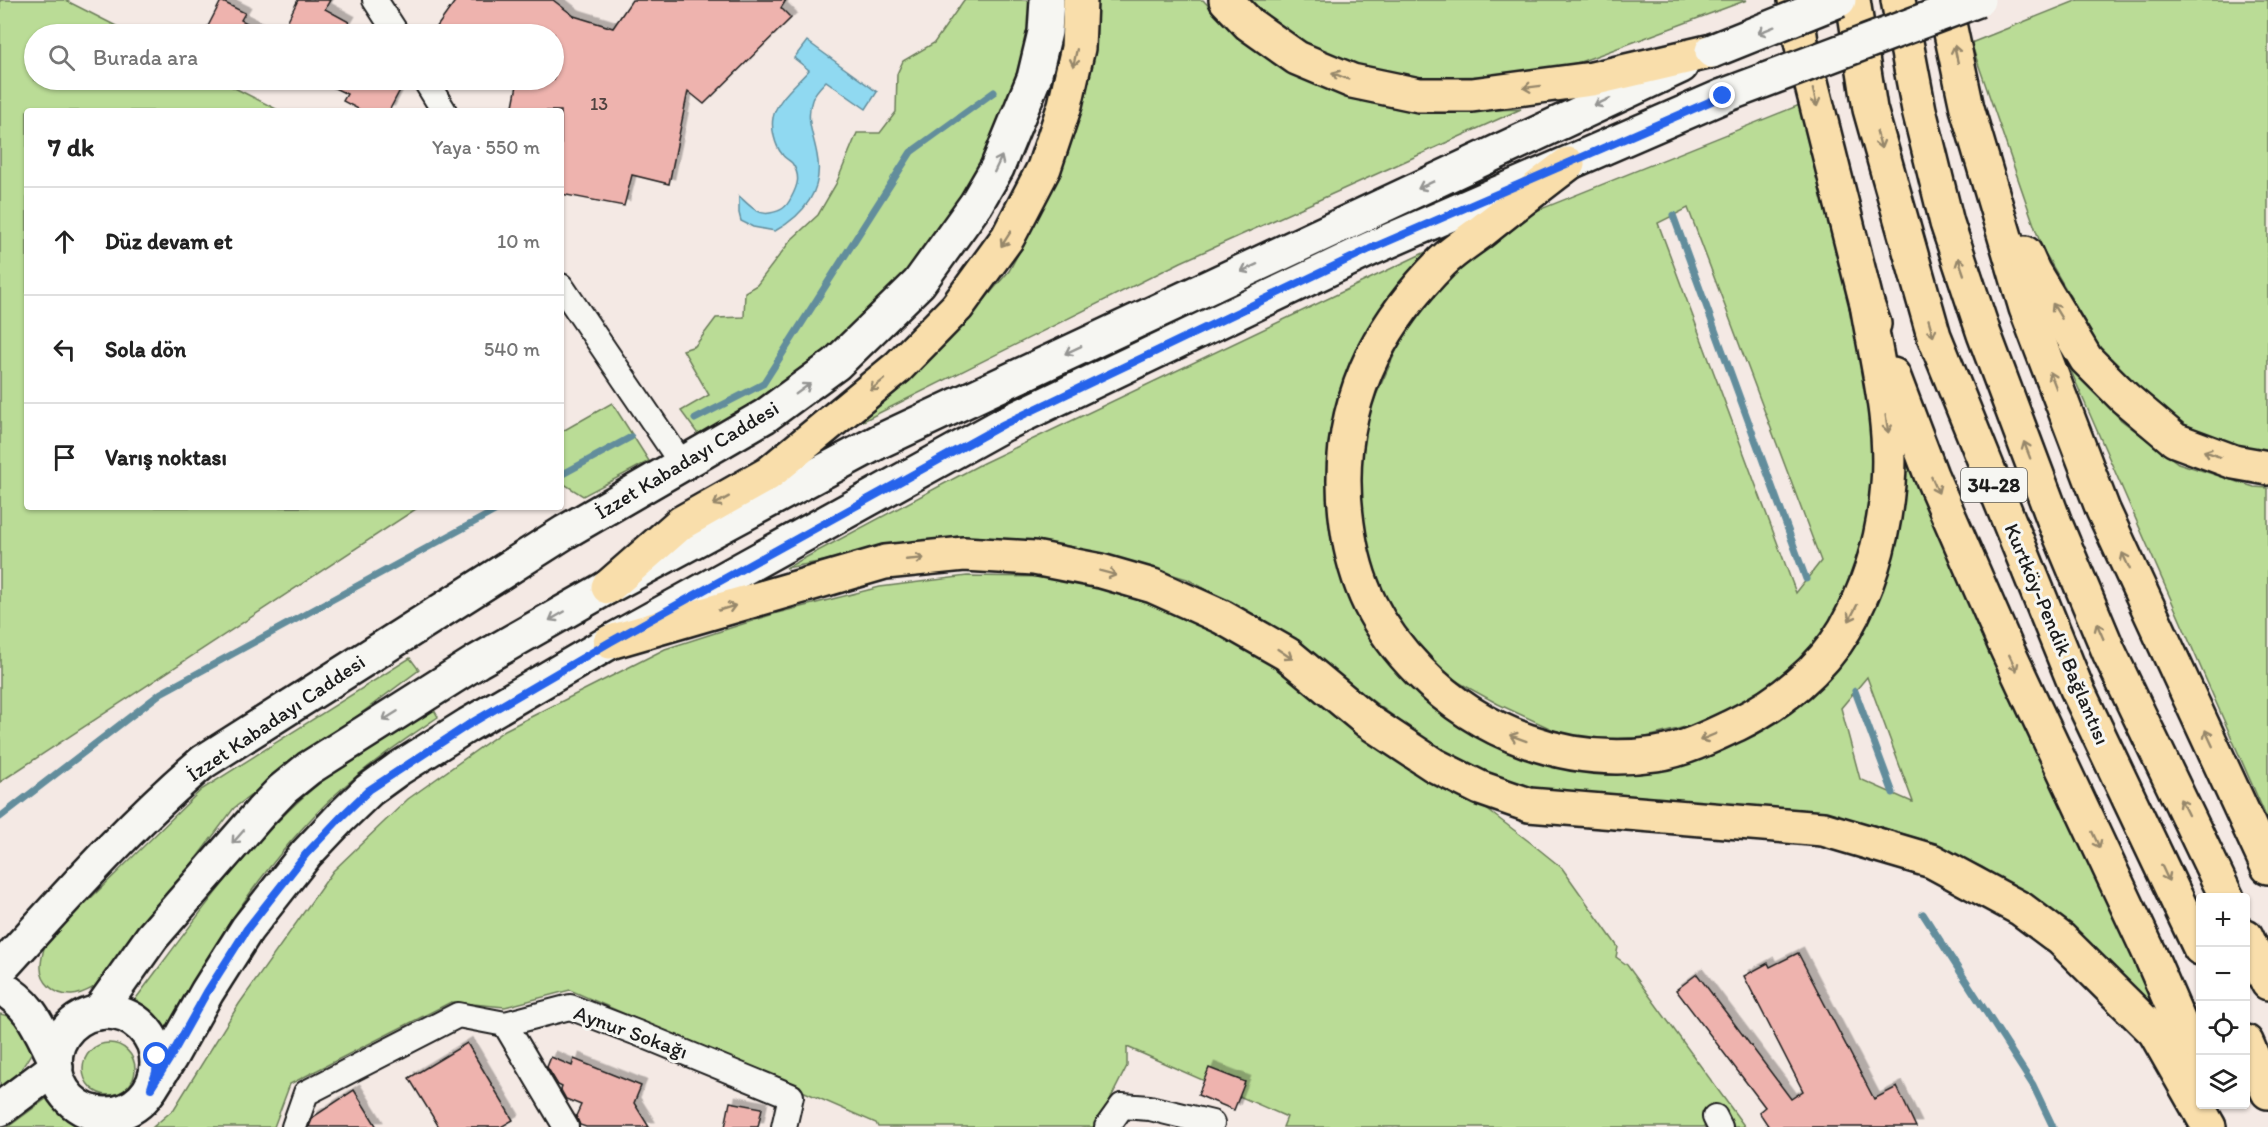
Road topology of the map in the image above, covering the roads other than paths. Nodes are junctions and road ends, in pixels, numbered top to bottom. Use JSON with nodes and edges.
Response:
{"nodes":[{"id":1,"x":375,"y":0,"type":"edge"},
{"id":2,"x":1047,"y":0,"type":"edge"},
{"id":3,"x":1080,"y":0,"type":"edge"},
{"id":4,"x":1226,"y":0,"type":"edge"},
{"id":5,"x":1795,"y":0,"type":"edge"},
{"id":6,"x":1839,"y":0,"type":"edge"},
{"id":7,"x":1853,"y":0,"type":"edge"},
{"id":8,"x":1898,"y":0,"type":"edge"},
{"id":9,"x":1944,"y":0,"type":"edge"},
{"id":10,"x":1978,"y":0,"type":"edge"},
{"id":11,"x":391,"y":24,"type":"edge"},
{"id":12,"x":1713,"y":51,"type":"junction"},
{"id":13,"x":431,"y":90,"type":"edge"},
{"id":14,"x":442,"y":108,"type":"edge"},
{"id":15,"x":1967,"y":108,"type":"junction"},
{"id":16,"x":1568,"y":164,"type":"junction"},
{"id":17,"x":564,"y":290,"type":"edge"},
{"id":18,"x":1867,"y":304,"type":"junction"},
{"id":19,"x":682,"y":464,"type":"junction"},
{"id":20,"x":2268,"y":468,"type":"edge"},
{"id":21,"x":608,"y":587,"type":"junction"},
{"id":22,"x":610,"y":642,"type":"junction"},
{"id":23,"x":2268,"y":867,"type":"edge"},
{"id":24,"x":2225,"y":893,"type":"edge"},
{"id":25,"x":2250,"y":945,"type":"edge"},
{"id":26,"x":2200,"y":947,"type":"edge"},
{"id":27,"x":0,"y":969,"type":"edge"},
{"id":28,"x":2268,"y":983,"type":"edge"},
{"id":29,"x":0,"y":987,"type":"edge"},
{"id":30,"x":92,"y":1015,"type":"junction"},
{"id":31,"x":505,"y":1024,"type":"junction"},
{"id":32,"x":2250,"y":1051,"type":"edge"},
{"id":33,"x":2196,"y":1061,"type":"edge"},
{"id":34,"x":56,"y":1063,"type":"junction"},
{"id":35,"x":151,"y":1088,"type":"junction"},
{"id":36,"x":2268,"y":1092,"type":"edge"},
{"id":37,"x":0,"y":1109,"type":"edge"},
{"id":38,"x":2218,"y":1109,"type":"edge"},
{"id":39,"x":117,"y":1119,"type":"edge"},
{"id":40,"x":1212,"y":1123,"type":"dead end"},
{"id":41,"x":294,"y":1127,"type":"edge"},
{"id":42,"x":566,"y":1127,"type":"edge"},
{"id":43,"x":784,"y":1127,"type":"edge"},
{"id":44,"x":1107,"y":1127,"type":"edge"},
{"id":45,"x":2209,"y":1127,"type":"edge"},
{"id":46,"x":2226,"y":1127,"type":"edge"}],
"edges":[{"from":1,"to":11,"type":"street"},
{"from":19,"to":2,"type":"main road","name":"İzzet Kabadayı Caddesi","one_way":true},
{"from":3,"to":21,"type":"highway","one_way":true},
{"from":12,"to":4,"type":"highway","one_way":true},
{"from":5,"to":18,"type":"highway","one_way":true},
{"from":6,"to":12,"type":"main road","one_way":true,"bridge":true},
{"from":7,"to":26,"type":"highway","name":"Kurtköy-Pendik Bağlantısı","number":"34-28","one_way":true},
{"from":24,"to":8,"type":"highway","name":"Kurtköy-Pendik Bağlantısı","number":"34-28","one_way":true},
{"from":15,"to":9,"type":"highway","one_way":true},
{"from":10,"to":16,"type":"main road","bridge":true},
{"from":12,"to":21,"type":"main road","one_way":true},
{"from":13,"to":14,"type":"street"},
{"from":20,"to":15,"type":"highway","one_way":true},
{"from":23,"to":15,"type":"highway","one_way":true},
{"from":18,"to":16,"type":"highway","one_way":true},
{"from":16,"to":22,"type":"main road"},
{"from":17,"to":19,"type":"street"},
{"from":18,"to":33,"type":"highway","one_way":true},
{"from":19,"to":27,"type":"main road","name":"İzzet Kabadayı Caddesi"},
{"from":21,"to":30,"type":"main road","one_way":true},
{"from":22,"to":35,"type":"main road"},
{"from":22,"to":45,"type":"highway","one_way":true},
{"from":25,"to":28,"type":"highway"},
{"from":29,"to":30,"type":"main road"},
{"from":29,"to":34,"type":"main road"},
{"from":30,"to":34,"type":"main road"},
{"from":30,"to":35,"type":"main road"},
{"from":31,"to":41,"type":"street","name":"Aynur Sokağı"},
{"from":31,"to":42,"type":"street"},
{"from":31,"to":43,"type":"street","name":"Aynur Sokağı"},
{"from":32,"to":36,"type":"highway"},
{"from":34,"to":37,"type":"main road"},
{"from":34,"to":39,"type":"main road"},
{"from":35,"to":39,"type":"main road"},
{"from":38,"to":46,"type":"highway"},
{"from":40,"to":44,"type":"street"}]}
